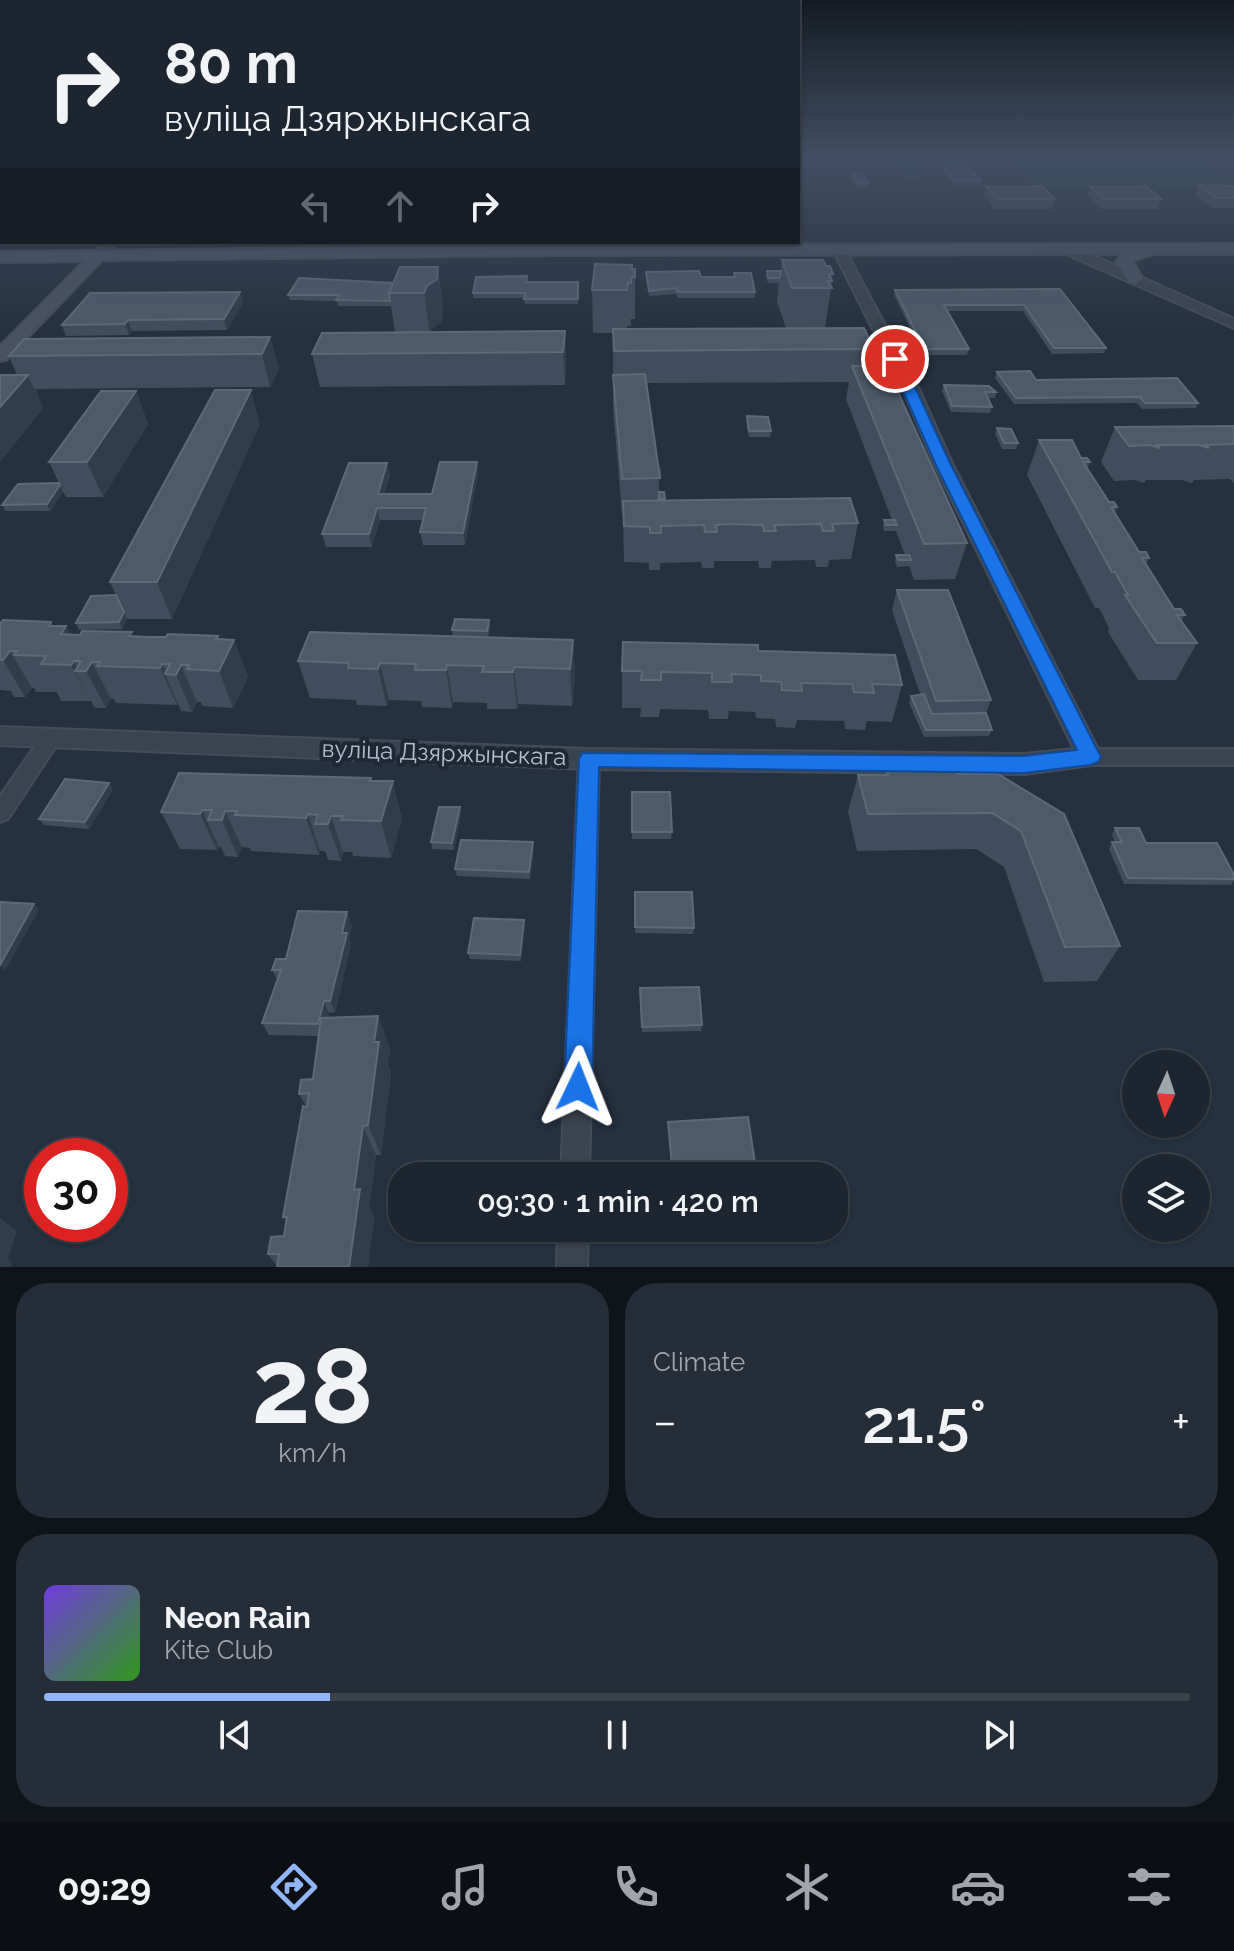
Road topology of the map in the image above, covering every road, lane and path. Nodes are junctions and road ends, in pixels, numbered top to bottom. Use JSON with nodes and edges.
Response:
{"nodes":[{"id":1,"x":108,"y":244,"type":"edge"},
{"id":2,"x":558,"y":246,"type":"edge"},
{"id":3,"x":1165,"y":249,"type":"junction"},
{"id":4,"x":1234,"y":249,"type":"edge"},
{"id":5,"x":839,"y":250,"type":"junction"},
{"id":6,"x":1071,"y":251,"type":"junction"},
{"id":7,"x":98,"y":256,"type":"junction"},
{"id":8,"x":0,"y":257,"type":"edge"},
{"id":9,"x":1135,"y":279,"type":"junction"},
{"id":10,"x":1234,"y":324,"type":"edge"},
{"id":11,"x":0,"y":356,"type":"edge"},
{"id":12,"x":0,"y":736,"type":"edge"},
{"id":13,"x":51,"y":738,"type":"junction"},
{"id":14,"x":1090,"y":757,"type":"junction"},
{"id":15,"x":1234,"y":757,"type":"edge"},
{"id":16,"x":589,"y":759,"type":"junction"},
{"id":17,"x":0,"y":813,"type":"edge"},
{"id":18,"x":575,"y":1162,"type":"edge"},
{"id":19,"x":573,"y":1242,"type":"edge"},
{"id":20,"x":572,"y":1267,"type":"edge"}],
"edges":[{"from":1,"to":7,"type":"street"},
{"from":2,"to":5,"type":"main road"},
{"from":2,"to":7,"type":"main road"},
{"from":3,"to":4,"type":"main road"},
{"from":3,"to":6,"type":"main road"},
{"from":3,"to":9,"type":"main road"},
{"from":5,"to":6,"type":"main road"},
{"from":5,"to":14,"type":"street"},
{"from":6,"to":9,"type":"street"},
{"from":7,"to":8,"type":"main road"},
{"from":7,"to":11,"type":"main road"},
{"from":9,"to":10,"type":"street"},
{"from":12,"to":13,"type":"street","name":"вуліца Дзяржынскага"},
{"from":13,"to":16,"type":"street","name":"вуліца Дзяржынскага"},
{"from":13,"to":17,"type":"street"},
{"from":14,"to":15,"type":"street"},
{"from":14,"to":16,"type":"street","name":"вуліца Дзяржынскага"},
{"from":16,"to":18,"type":"street"},
{"from":19,"to":20,"type":"street"}]}
